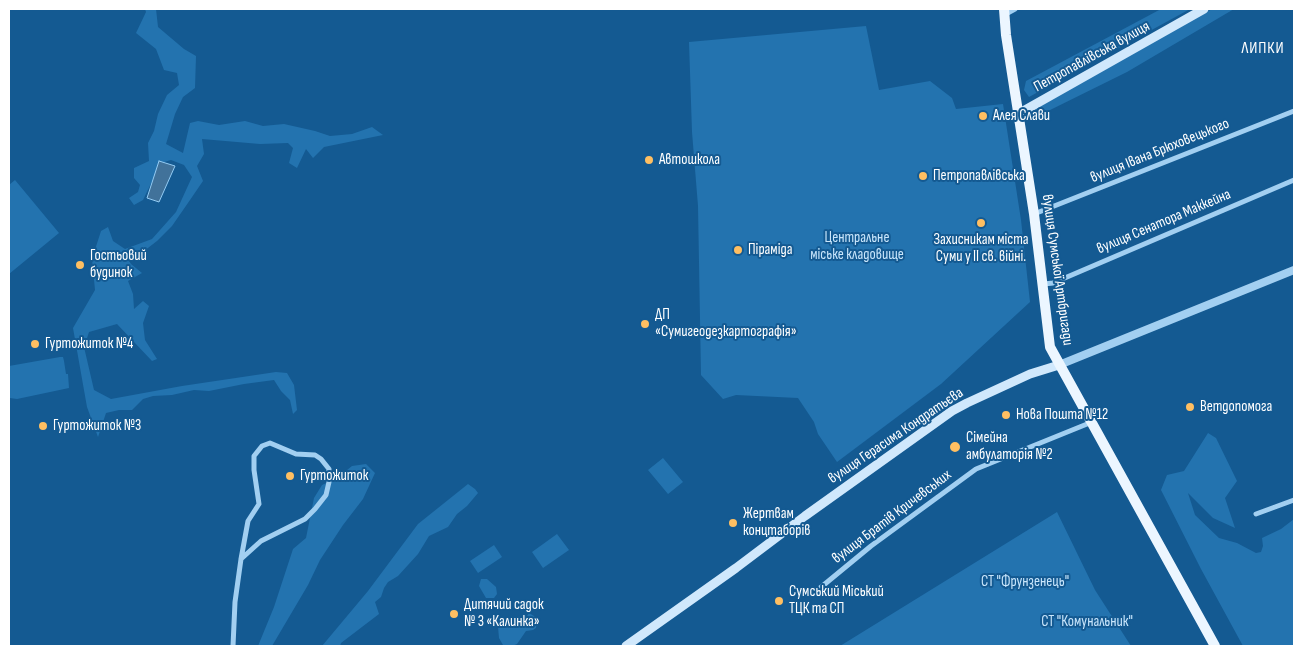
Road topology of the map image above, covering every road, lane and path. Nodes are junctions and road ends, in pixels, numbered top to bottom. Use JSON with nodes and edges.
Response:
{"nodes":[{"id":1,"x":1015,"y":9,"type":"edge"},
{"id":2,"x":1204,"y":9,"type":"edge"},
{"id":3,"x":1004,"y":12,"type":"edge"},
{"id":4,"x":1294,"y":111,"type":"edge"},
{"id":5,"x":1018,"y":114,"type":"junction"},
{"id":6,"x":1294,"y":180,"type":"edge"},
{"id":7,"x":1034,"y":214,"type":"junction"},
{"id":8,"x":1294,"y":270,"type":"edge"},
{"id":9,"x":1044,"y":284,"type":"junction"},
{"id":10,"x":1059,"y":365,"type":"junction"},
{"id":11,"x":1092,"y":422,"type":"junction"},
{"id":12,"x":1294,"y":500,"type":"edge"},
{"id":13,"x":1256,"y":514,"type":"dead end"},
{"id":14,"x":241,"y":559,"type":"junction"},
{"id":15,"x":820,"y":588,"type":"dead end"},
{"id":16,"x":233,"y":646,"type":"edge"},
{"id":17,"x":626,"y":646,"type":"edge"},
{"id":18,"x":1216,"y":646,"type":"edge"}],
"edges":[{"from":1,"to":3,"type":"street"},
{"from":2,"to":5,"type":"main road","name":"Петропавлівська вулиця"},
{"from":3,"to":5,"type":"main road","name":"вулиця Сумської Артбригади"},
{"from":4,"to":7,"type":"street","name":"вулиця Івана Брюховецького"},
{"from":5,"to":7,"type":"main road","name":"вулиця Сумської Артбригади"},
{"from":6,"to":9,"type":"street","name":"вулиця Сенатора Маккейна"},
{"from":7,"to":9,"type":"main road","name":"вулиця Сумської Артбригади"},
{"from":8,"to":10,"type":"street","name":"вулиця Герасима Кондратьєва"},
{"from":9,"to":10,"type":"main road","name":"вулиця Сумської Артбригади"},
{"from":10,"to":11,"type":"main road","name":"вулиця Сумської Артбригади"},
{"from":10,"to":17,"type":"main road","name":"вулиця Герасима Кондратьєва"},
{"from":11,"to":15,"type":"street","name":"вулиця Братів Кричевських"},
{"from":11,"to":18,"type":"main road","name":"вулиця Сумської Артбригади"},
{"from":12,"to":13,"type":"street"},
{"from":14,"to":14,"type":"street"},
{"from":14,"to":16,"type":"street"}]}
